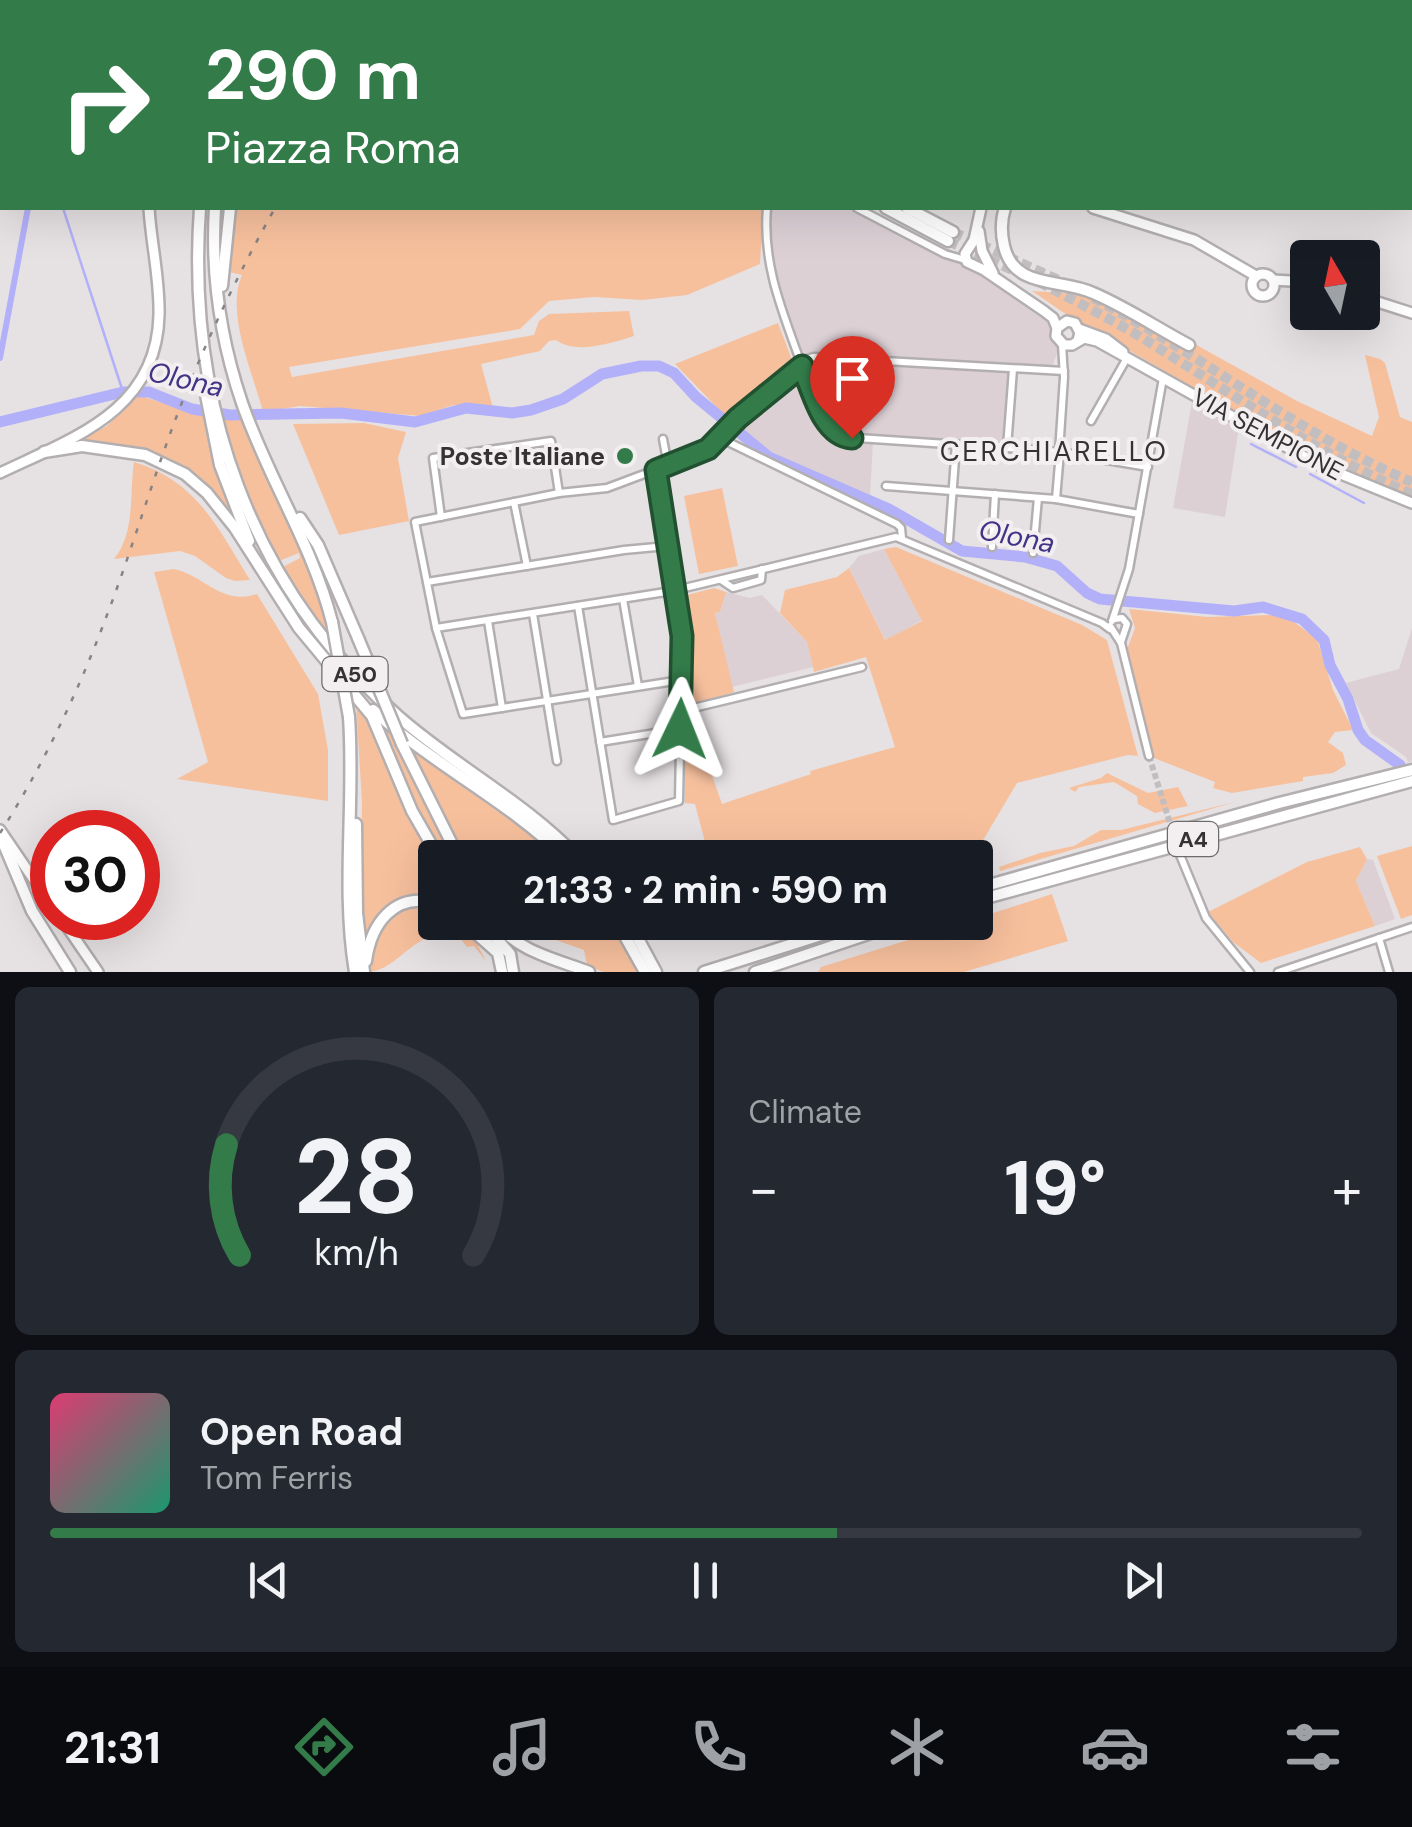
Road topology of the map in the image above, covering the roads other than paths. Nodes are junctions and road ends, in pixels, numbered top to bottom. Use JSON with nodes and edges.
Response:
{"nodes":[{"id":1,"x":149,"y":210,"type":"edge"},
{"id":2,"x":198,"y":210,"type":"edge"},
{"id":3,"x":215,"y":210,"type":"edge"},
{"id":4,"x":230,"y":210,"type":"edge"},
{"id":5,"x":766,"y":210,"type":"edge"},
{"id":6,"x":862,"y":210,"type":"edge"},
{"id":7,"x":891,"y":210,"type":"edge"},
{"id":8,"x":910,"y":210,"type":"edge"},
{"id":9,"x":980,"y":210,"type":"edge"},
{"id":10,"x":1005,"y":210,"type":"edge"},
{"id":11,"x":1099,"y":210,"type":"edge"},
{"id":12,"x":982,"y":252,"type":"junction"},
{"id":13,"x":968,"y":256,"type":"junction"},
{"id":14,"x":1238,"y":266,"type":"junction"},
{"id":15,"x":1256,"y":276,"type":"junction"},
{"id":16,"x":1274,"y":282,"type":"junction"},
{"id":17,"x":1290,"y":282,"type":"edge"},
{"id":18,"x":1252,"y":286,"type":"junction"},
{"id":19,"x":1380,"y":303,"type":"edge"},
{"id":20,"x":1412,"y":313,"type":"edge"},
{"id":21,"x":1067,"y":321,"type":"junction"},
{"id":22,"x":223,"y":326,"type":"junction"},
{"id":23,"x":1057,"y":328,"type":"junction"},
{"id":24,"x":1072,"y":339,"type":"junction"},
{"id":25,"x":1188,"y":345,"type":"dead end"},
{"id":26,"x":1127,"y":358,"type":"junction"},
{"id":27,"x":802,"y":363,"type":"junction"},
{"id":28,"x":1013,"y":369,"type":"junction"},
{"id":29,"x":1064,"y":371,"type":"junction"},
{"id":30,"x":1163,"y":377,"type":"junction"},
{"id":31,"x":1090,"y":421,"type":"dead end"},
{"id":32,"x":214,"y":422,"type":"junction"},
{"id":33,"x":720,"y":438,"type":"junction"},
{"id":34,"x":662,"y":439,"type":"dead end"},
{"id":35,"x":961,"y":445,"type":"junction"},
{"id":36,"x":1007,"y":448,"type":"junction"},
{"id":37,"x":44,"y":452,"type":"junction"},
{"id":38,"x":1060,"y":452,"type":"junction"},
{"id":39,"x":668,"y":466,"type":"junction"},
{"id":40,"x":1148,"y":467,"type":"junction"},
{"id":41,"x":656,"y":470,"type":"junction"},
{"id":42,"x":0,"y":473,"type":"edge"},
{"id":43,"x":280,"y":486,"type":"junction"},
{"id":44,"x":886,"y":486,"type":"dead end"},
{"id":45,"x":953,"y":492,"type":"junction"},
{"id":46,"x":558,"y":493,"type":"junction"},
{"id":47,"x":995,"y":494,"type":"junction"},
{"id":48,"x":1038,"y":498,"type":"junction"},
{"id":49,"x":1056,"y":499,"type":"junction"},
{"id":50,"x":514,"y":502,"type":"junction"},
{"id":51,"x":1412,"y":504,"type":"edge"},
{"id":52,"x":1139,"y":514,"type":"junction"},
{"id":53,"x":441,"y":518,"type":"junction"},
{"id":54,"x":902,"y":538,"type":"junction"},
{"id":55,"x":948,"y":540,"type":"dead end"},
{"id":56,"x":667,"y":546,"type":"junction"},
{"id":57,"x":992,"y":548,"type":"dead end"},
{"id":58,"x":1033,"y":552,"type":"dead end"},
{"id":59,"x":527,"y":566,"type":"junction"},
{"id":60,"x":427,"y":582,"type":"junction"},
{"id":61,"x":269,"y":583,"type":"junction"},
{"id":62,"x":674,"y":590,"type":"junction"},
{"id":63,"x":623,"y":599,"type":"junction"},
{"id":64,"x":578,"y":606,"type":"junction"},
{"id":65,"x":533,"y":614,"type":"junction"},
{"id":66,"x":488,"y":621,"type":"junction"},
{"id":67,"x":436,"y":628,"type":"junction"},
{"id":68,"x":1117,"y":628,"type":"junction"},
{"id":69,"x":862,"y":667,"type":"dead end"},
{"id":70,"x":682,"y":680,"type":"junction"},
{"id":71,"x":638,"y":686,"type":"junction"},
{"id":72,"x":350,"y":689,"type":"junction"},
{"id":73,"x":592,"y":695,"type":"junction"},
{"id":74,"x":547,"y":702,"type":"junction"},
{"id":75,"x":502,"y":708,"type":"junction"},
{"id":76,"x":681,"y":711,"type":"junction"},
{"id":77,"x":680,"y":729,"type":"junction"},
{"id":78,"x":600,"y":742,"type":"junction"},
{"id":79,"x":1149,"y":756,"type":"tunnel mouth"},
{"id":80,"x":556,"y":762,"type":"dead end"},
{"id":81,"x":1412,"y":770,"type":"edge"},
{"id":82,"x":1412,"y":781,"type":"edge"},
{"id":83,"x":352,"y":788,"type":"junction"},
{"id":84,"x":0,"y":832,"type":"edge"},
{"id":85,"x":428,"y":840,"type":"edge"},
{"id":86,"x":450,"y":840,"type":"edge"},
{"id":87,"x":545,"y":840,"type":"edge"},
{"id":88,"x":558,"y":840,"type":"edge"},
{"id":89,"x":1180,"y":855,"type":"tunnel mouth"},
{"id":90,"x":30,"y":875,"type":"edge"},
{"id":91,"x":993,"y":884,"type":"edge"},
{"id":92,"x":993,"y":896,"type":"edge"},
{"id":93,"x":418,"y":902,"type":"edge"},
{"id":94,"x":1412,"y":928,"type":"edge"},
{"id":95,"x":1378,"y":938,"type":"junction"},
{"id":96,"x":75,"y":940,"type":"edge"},
{"id":97,"x":484,"y":940,"type":"edge"},
{"id":98,"x":498,"y":940,"type":"edge"},
{"id":99,"x":514,"y":940,"type":"edge"},
{"id":100,"x":629,"y":940,"type":"edge"},
{"id":101,"x":637,"y":940,"type":"edge"},
{"id":102,"x":804,"y":940,"type":"edge"},
{"id":103,"x":850,"y":940,"type":"edge"},
{"id":104,"x":650,"y":971,"type":"edge"},
{"id":105,"x":704,"y":971,"type":"edge"},
{"id":106,"x":70,"y":972,"type":"edge"},
{"id":107,"x":98,"y":972,"type":"edge"},
{"id":108,"x":355,"y":972,"type":"edge"},
{"id":109,"x":365,"y":972,"type":"edge"},
{"id":110,"x":502,"y":972,"type":"edge"},
{"id":111,"x":514,"y":972,"type":"edge"},
{"id":112,"x":589,"y":972,"type":"edge"},
{"id":113,"x":755,"y":972,"type":"edge"},
{"id":114,"x":1250,"y":972,"type":"edge"},
{"id":115,"x":1278,"y":972,"type":"edge"},
{"id":116,"x":1389,"y":972,"type":"edge"}],
"edges":[{"from":1,"to":37,"type":"main road"},
{"from":2,"to":32,"type":"highway","number":"A50"},
{"from":3,"to":22,"type":"highway","number":"A50"},
{"from":4,"to":22,"type":"highway"},
{"from":5,"to":27,"type":"street"},
{"from":6,"to":13,"type":"street"},
{"from":7,"to":8,"type":"highway"},
{"from":9,"to":12,"type":"main road"},
{"from":9,"to":13,"type":"main road"},
{"from":10,"to":25,"type":"highway"},
{"from":11,"to":14,"type":"main road"},
{"from":12,"to":13,"type":"main road"},
{"from":12,"to":13,"type":"main road"},
{"from":12,"to":21,"type":"main road"},
{"from":13,"to":23,"type":"main road"},
{"from":14,"to":15,"type":"main road"},
{"from":14,"to":18,"type":"main road"},
{"from":15,"to":16,"type":"main road"},
{"from":15,"to":18,"type":"main road"},
{"from":16,"to":17,"type":"main road"},
{"from":16,"to":18,"type":"main road"},
{"from":19,"to":20,"type":"main road"},
{"from":21,"to":23,"type":"main road"},
{"from":21,"to":24,"type":"main road","name":"VIA SEMPIONE"},
{"from":22,"to":43,"type":"highway","number":"A50"},
{"from":23,"to":24,"type":"main road"},
{"from":24,"to":26,"type":"main road","name":"VIA SEMPIONE"},
{"from":24,"to":29,"type":"street"},
{"from":26,"to":30,"type":"main road","name":"VIA SEMPIONE"},
{"from":26,"to":31,"type":"street"},
{"from":27,"to":28,"type":"street"},
{"from":27,"to":33,"type":"street"},
{"from":27,"to":35,"type":"street"},
{"from":28,"to":29,"type":"street"},
{"from":28,"to":36,"type":"street"},
{"from":29,"to":38,"type":"street"},
{"from":30,"to":40,"type":"street"},
{"from":30,"to":51,"type":"main road","name":"VIA SEMPIONE"},
{"from":32,"to":61,"type":"highway"},
{"from":32,"to":88,"type":"highway","number":"A50"},
{"from":33,"to":39,"type":"street"},
{"from":33,"to":54,"type":"street"},
{"from":34,"to":39,"type":"street"},
{"from":35,"to":36,"type":"street"},
{"from":35,"to":45,"type":"street"},
{"from":36,"to":38,"type":"street"},
{"from":37,"to":42,"type":"main road"},
{"from":37,"to":61,"type":"highway"},
{"from":38,"to":40,"type":"street"},
{"from":38,"to":49,"type":"street"},
{"from":39,"to":41,"type":"street"},
{"from":40,"to":52,"type":"street"},
{"from":41,"to":46,"type":"street"},
{"from":41,"to":56,"type":"street"},
{"from":43,"to":83,"type":"highway","number":"A50","bridge":true},
{"from":43,"to":86,"type":"highway","bridge":true},
{"from":44,"to":45,"type":"street"},
{"from":45,"to":47,"type":"street"},
{"from":45,"to":55,"type":"street"},
{"from":46,"to":50,"type":"street"},
{"from":46,"to":53,"type":"street"},
{"from":47,"to":48,"type":"street"},
{"from":47,"to":57,"type":"street"},
{"from":48,"to":49,"type":"street"},
{"from":48,"to":58,"type":"street"},
{"from":49,"to":52,"type":"street"},
{"from":50,"to":53,"type":"street"},
{"from":50,"to":59,"type":"street"},
{"from":52,"to":68,"type":"street"},
{"from":53,"to":60,"type":"street"},
{"from":54,"to":62,"type":"street"},
{"from":54,"to":68,"type":"street"},
{"from":56,"to":59,"type":"street"},
{"from":56,"to":62,"type":"street"},
{"from":59,"to":60,"type":"street"},
{"from":60,"to":67,"type":"street"},
{"from":61,"to":72,"type":"highway"},
{"from":62,"to":63,"type":"street"},
{"from":62,"to":70,"type":"street"},
{"from":63,"to":64,"type":"street"},
{"from":63,"to":71,"type":"street"},
{"from":64,"to":65,"type":"street"},
{"from":64,"to":73,"type":"street"},
{"from":65,"to":66,"type":"street"},
{"from":65,"to":74,"type":"street"},
{"from":66,"to":67,"type":"street"},
{"from":66,"to":75,"type":"street"},
{"from":67,"to":75,"type":"street"},
{"from":68,"to":79,"type":"street"},
{"from":69,"to":76,"type":"street"},
{"from":70,"to":71,"type":"street"},
{"from":70,"to":76,"type":"street"},
{"from":71,"to":73,"type":"street"},
{"from":72,"to":85,"type":"highway"},
{"from":72,"to":87,"type":"highway"},
{"from":73,"to":74,"type":"street"},
{"from":73,"to":78,"type":"street"},
{"from":74,"to":75,"type":"street"},
{"from":74,"to":80,"type":"street"},
{"from":76,"to":77,"type":"street"},
{"from":77,"to":78,"type":"street"},
{"from":77,"to":78,"type":"street"},
{"from":81,"to":91,"type":"highway","number":"A4"},
{"from":82,"to":92,"type":"highway","number":"A4"},
{"from":83,"to":108,"type":"highway","number":"A50"},
{"from":83,"to":109,"type":"highway"},
{"from":84,"to":90,"type":"main road"},
{"from":84,"to":106,"type":"highway"},
{"from":89,"to":114,"type":"street"},
{"from":93,"to":109,"type":"highway"},
{"from":94,"to":95,"type":"street"},
{"from":95,"to":115,"type":"street"},
{"from":95,"to":116,"type":"street"},
{"from":96,"to":107,"type":"main road"},
{"from":97,"to":110,"type":"highway"},
{"from":98,"to":111,"type":"highway"},
{"from":99,"to":112,"type":"highway"},
{"from":100,"to":104,"type":"highway"},
{"from":101,"to":104,"type":"highway"},
{"from":102,"to":105,"type":"highway"},
{"from":103,"to":113,"type":"highway"}]}
